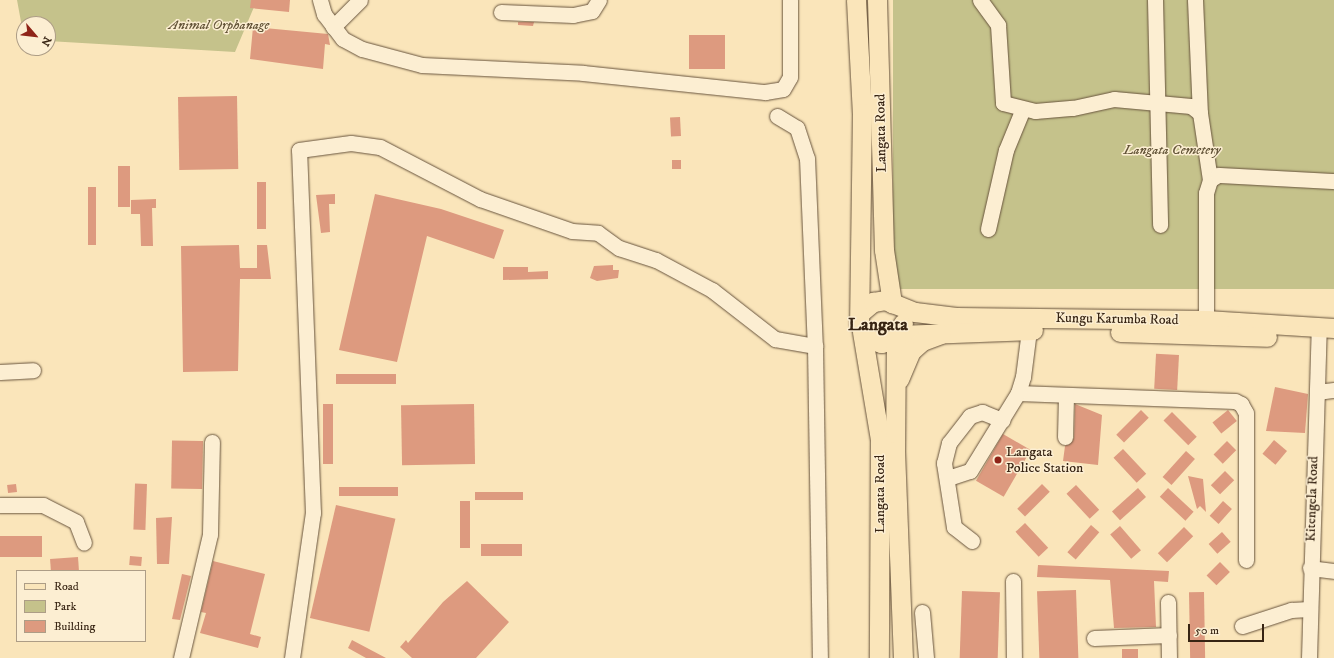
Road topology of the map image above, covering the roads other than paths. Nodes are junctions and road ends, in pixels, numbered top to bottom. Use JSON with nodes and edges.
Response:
{"nodes":[{"id":1,"x":320,"y":0,"type":"edge"},
{"id":2,"x":360,"y":0,"type":"edge"},
{"id":3,"x":599,"y":0,"type":"edge"},
{"id":4,"x":790,"y":0,"type":"edge"},
{"id":5,"x":856,"y":0,"type":"edge"},
{"id":6,"x":877,"y":0,"type":"edge"},
{"id":7,"x":980,"y":0,"type":"edge"},
{"id":8,"x":1154,"y":0,"type":"edge"},
{"id":9,"x":1195,"y":0,"type":"edge"},
{"id":10,"x":501,"y":12,"type":"dead end"},
{"id":11,"x":333,"y":27,"type":"junction"},
{"id":12,"x":1158,"y":101,"type":"junction"},
{"id":13,"x":1022,"y":111,"type":"junction"},
{"id":14,"x":1200,"y":113,"type":"junction"},
{"id":15,"x":777,"y":116,"type":"dead end"},
{"id":16,"x":1210,"y":180,"type":"junction"},
{"id":17,"x":1334,"y":181,"type":"edge"},
{"id":18,"x":1160,"y":225,"type":"dead end"},
{"id":19,"x":988,"y":228,"type":"dead end"},
{"id":20,"x":895,"y":305,"type":"junction"},
{"id":21,"x":861,"y":312,"type":"junction"},
{"id":22,"x":1206,"y":320,"type":"junction"},
{"id":23,"x":1029,"y":330,"type":"junction"},
{"id":24,"x":862,"y":332,"type":"junction"},
{"id":25,"x":938,"y":332,"type":"junction"},
{"id":26,"x":1326,"y":334,"type":"edge"},
{"id":27,"x":897,"y":337,"type":"junction"},
{"id":28,"x":815,"y":346,"type":"junction"},
{"id":29,"x":33,"y":370,"type":"dead end"},
{"id":30,"x":0,"y":372,"type":"edge"},
{"id":31,"x":897,"y":386,"type":"junction"},
{"id":32,"x":1334,"y":390,"type":"edge"},
{"id":33,"x":1317,"y":392,"type":"junction"},
{"id":34,"x":1018,"y":393,"type":"junction"},
{"id":35,"x":1066,"y":395,"type":"junction"},
{"id":36,"x":1002,"y":420,"type":"junction"},
{"id":37,"x":1065,"y":437,"type":"dead end"},
{"id":38,"x":212,"y":442,"type":"dead end"},
{"id":39,"x":948,"y":478,"type":"junction"},
{"id":40,"x":0,"y":505,"type":"edge"},
{"id":41,"x":972,"y":541,"type":"dead end"},
{"id":42,"x":84,"y":543,"type":"dead end"},
{"id":43,"x":1246,"y":560,"type":"dead end"},
{"id":44,"x":1310,"y":568,"type":"junction"},
{"id":45,"x":1334,"y":571,"type":"edge"},
{"id":46,"x":1013,"y":581,"type":"dead end"},
{"id":47,"x":1168,"y":602,"type":"dead end"},
{"id":48,"x":1309,"y":609,"type":"junction"},
{"id":49,"x":922,"y":612,"type":"dead end"},
{"id":50,"x":1242,"y":626,"type":"dead end"},
{"id":51,"x":1169,"y":635,"type":"junction"},
{"id":52,"x":1094,"y":638,"type":"dead end"},
{"id":53,"x":181,"y":658,"type":"edge"},
{"id":54,"x":292,"y":658,"type":"edge"},
{"id":55,"x":820,"y":658,"type":"edge"},
{"id":56,"x":879,"y":658,"type":"edge"},
{"id":57,"x":903,"y":658,"type":"edge"},
{"id":58,"x":926,"y":658,"type":"edge"},
{"id":59,"x":1014,"y":658,"type":"edge"},
{"id":60,"x":1169,"y":658,"type":"edge"},
{"id":61,"x":1309,"y":658,"type":"edge"}],
"edges":[{"from":1,"to":11,"type":"street"},
{"from":2,"to":11,"type":"street"},
{"from":3,"to":10,"type":"street"},
{"from":4,"to":11,"type":"street"},
{"from":5,"to":21,"type":"main road","name":"Langata Road"},
{"from":6,"to":20,"type":"main road","name":"Langata Road"},
{"from":7,"to":13,"type":"street"},
{"from":8,"to":12,"type":"street"},
{"from":9,"to":14,"type":"street"},
{"from":12,"to":13,"type":"street"},
{"from":12,"to":14,"type":"street"},
{"from":12,"to":18,"type":"street"},
{"from":13,"to":19,"type":"street"},
{"from":14,"to":16,"type":"street"},
{"from":15,"to":28,"type":"street"},
{"from":16,"to":17,"type":"street"},
{"from":16,"to":22,"type":"street"},
{"from":20,"to":21,"type":"main road"},
{"from":20,"to":22,"type":"main road","name":"Kungu Karumba Road"},
{"from":20,"to":27,"type":"main road"},
{"from":21,"to":24,"type":"main road"},
{"from":22,"to":26,"type":"main road","name":"Kungu Karumba Road"},
{"from":23,"to":25,"type":"main road"},
{"from":23,"to":26,"type":"main road"},
{"from":23,"to":34,"type":"street"},
{"from":24,"to":27,"type":"main road"},
{"from":24,"to":56,"type":"main road","name":"Langata Road"},
{"from":25,"to":27,"type":"main road"},
{"from":25,"to":31,"type":"main road"},
{"from":26,"to":33,"type":"street","name":"Kitengela Road"},
{"from":27,"to":31,"type":"main road","name":"Langata Road"},
{"from":28,"to":54,"type":"street"},
{"from":28,"to":55,"type":"street"},
{"from":29,"to":30,"type":"street"},
{"from":31,"to":57,"type":"main road","name":"Langata Road"},
{"from":32,"to":33,"type":"street"},
{"from":33,"to":44,"type":"street","name":"Kitengela Road"},
{"from":34,"to":35,"type":"street"},
{"from":34,"to":36,"type":"street"},
{"from":35,"to":37,"type":"street"},
{"from":35,"to":43,"type":"street"},
{"from":36,"to":39,"type":"street"},
{"from":36,"to":39,"type":"street"},
{"from":38,"to":53,"type":"street"},
{"from":39,"to":41,"type":"street"},
{"from":40,"to":42,"type":"street"},
{"from":44,"to":45,"type":"street"},
{"from":44,"to":48,"type":"street","name":"Kitengela Road"},
{"from":46,"to":59,"type":"street"},
{"from":47,"to":51,"type":"street"},
{"from":48,"to":50,"type":"street"},
{"from":48,"to":61,"type":"street","name":"Kitengela Road"},
{"from":49,"to":58,"type":"street"},
{"from":51,"to":52,"type":"street"},
{"from":51,"to":60,"type":"street"}]}
